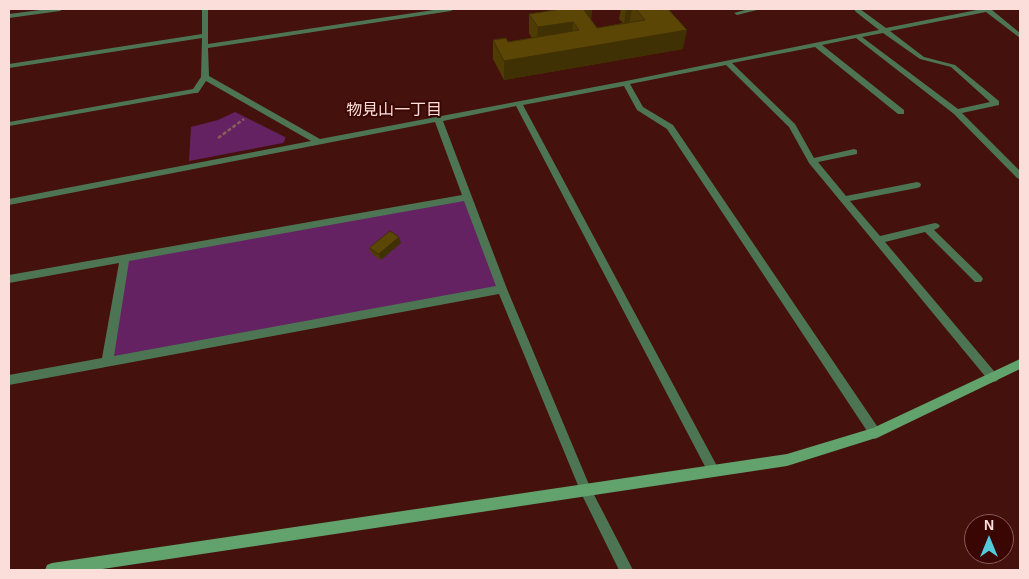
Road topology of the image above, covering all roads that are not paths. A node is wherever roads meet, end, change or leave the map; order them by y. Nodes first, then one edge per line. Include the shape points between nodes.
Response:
1 (60, 9) edge
2 (205, 9) edge
3 (451, 9) edge
4 (758, 9) edge
5 (857, 9) edge
6 (988, 9) edge
7 (737, 14) dead end
8 (9, 16) edge
9 (886, 31) junction
10 (206, 34) junction
11 (1020, 36) edge
12 (858, 37) junction
13 (817, 45) junction
14 (206, 46) junction
15 (728, 63) junction
16 (9, 66) edge
17 (205, 77) junction
18 (626, 83) junction
19 (519, 104) junction
20 (901, 112) dead end
21 (957, 112) junction
22 (438, 119) junction
23 (9, 124) edge
24 (319, 142) junction
25 (854, 152) dead end
26 (812, 161) junction
27 (1020, 176) edge
28 (917, 185) dead end
29 (468, 198) junction
30 (844, 199) junction
31 (9, 202) edge
32 (878, 240) junction
33 (125, 259) junction
34 (9, 279) edge
35 (978, 279) dead end
36 (502, 290) junction
37 (107, 362) junction
38 (1020, 364) edge
39 (993, 377) junction
40 (9, 380) edge
41 (875, 433) junction
42 (713, 470) junction
43 (586, 491) junction
44 (52, 570) edge
45 (626, 570) edge

1 - 8 street
2 - 10 street
3 - 14 street
4 - 7 street
5 - 9 street
6 - 9 street
6 - 11 street
9 - 12 street
9 - 21 street via 922,58 953,66 996,103
10 - 14 street
10 - 16 street
12 - 13 street
12 - 21 street
13 - 15 street
13 - 20 street
14 - 17 street
15 - 18 street
15 - 26 street via 792,126
17 - 23 street via 195,91
17 - 24 street
18 - 19 street
18 - 41 street via 640,108 670,127
19 - 22 street
19 - 42 street
21 - 27 street
22 - 24 street
22 - 29 street
24 - 31 street
25 - 26 street
26 - 30 street
28 - 30 street
29 - 33 street
29 - 36 street
30 - 32 street
32 - 35 street via 931,227
32 - 39 street
33 - 34 street
33 - 37 street
36 - 37 street
36 - 43 street
37 - 40 street
38 - 39 street
39 - 41 street
41 - 42 street via 787,460
42 - 43 street
43 - 44 street
43 - 45 street

